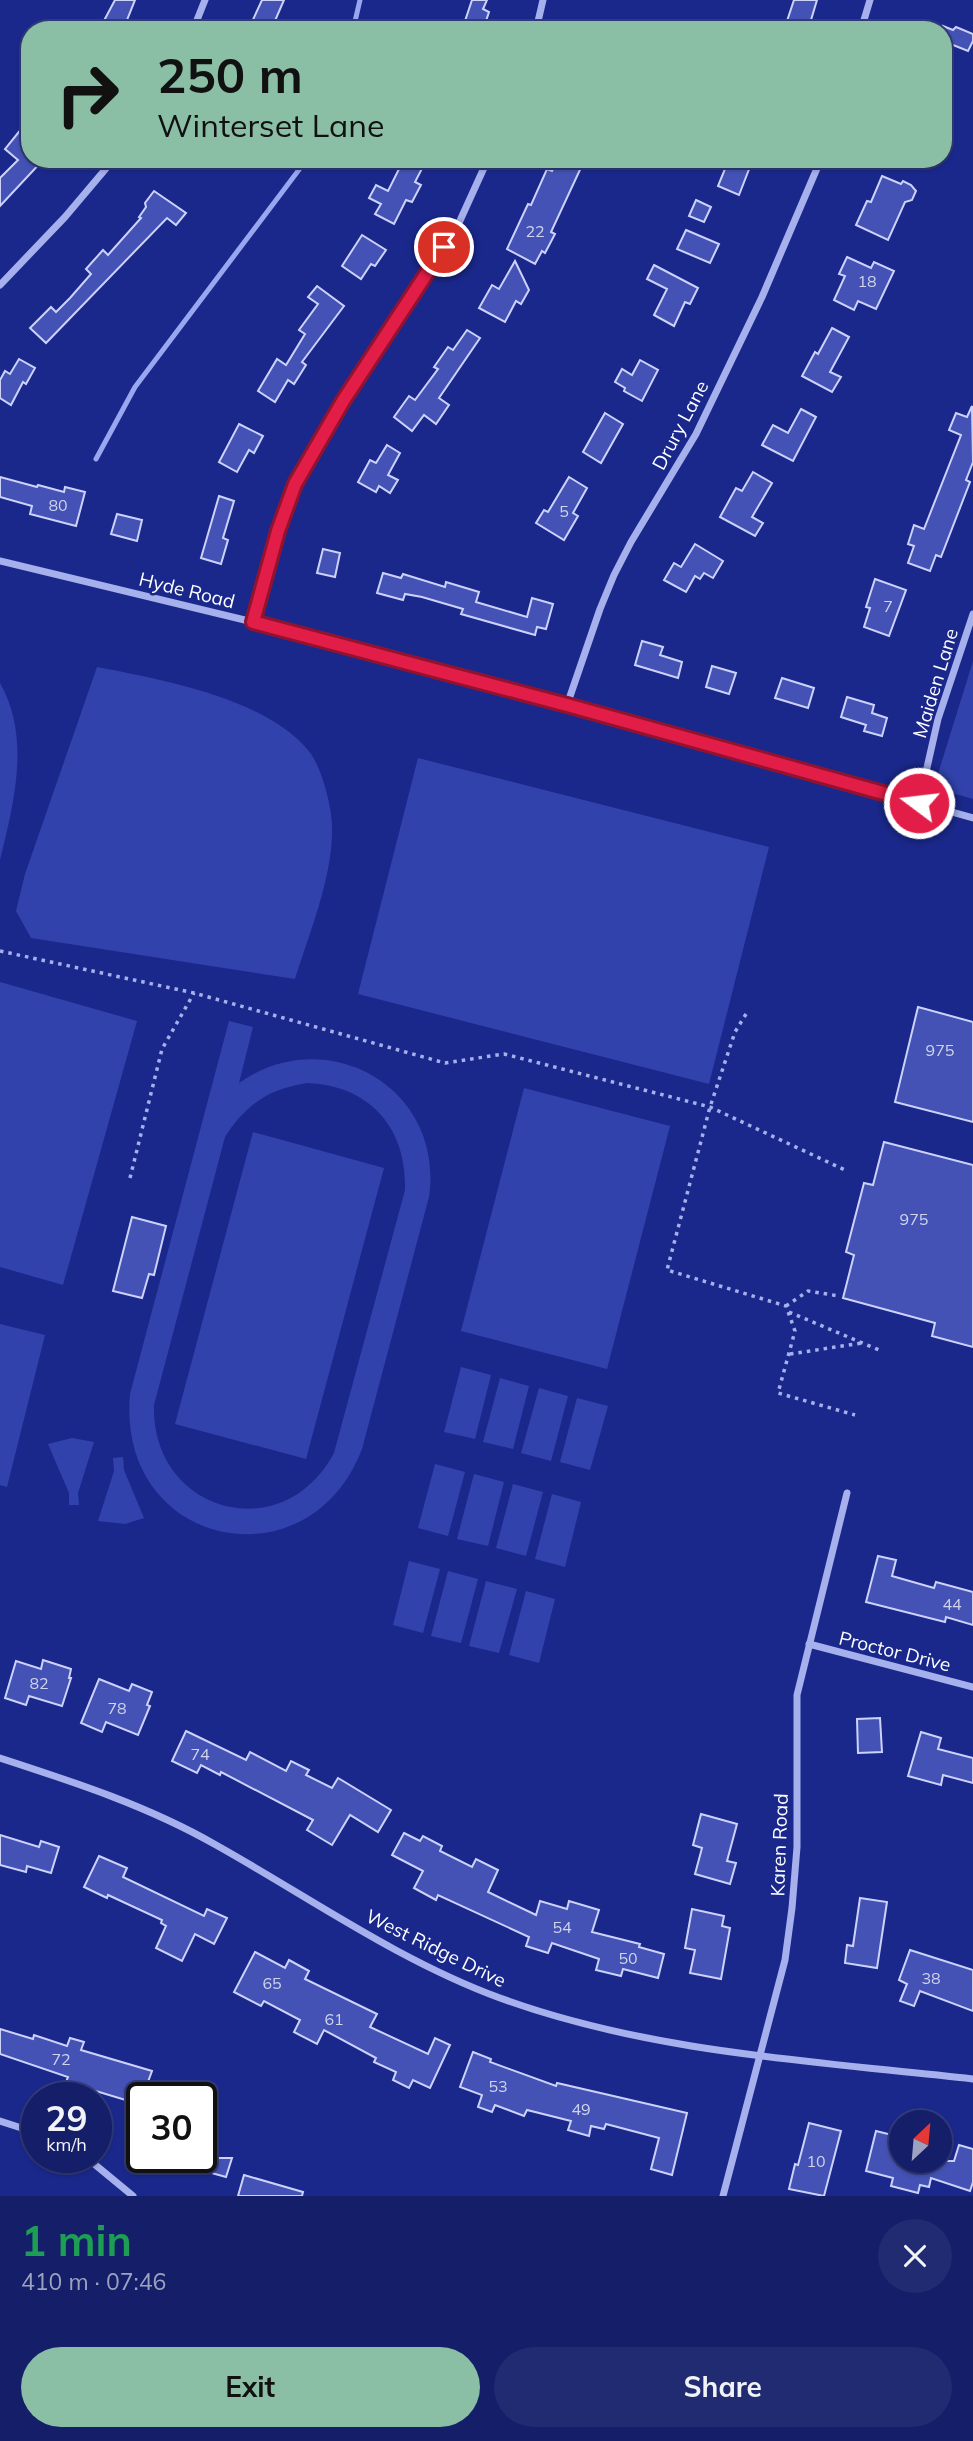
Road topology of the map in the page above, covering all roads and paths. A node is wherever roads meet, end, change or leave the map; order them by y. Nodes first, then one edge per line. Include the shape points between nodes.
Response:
1 (205, 0) edge
2 (543, 0) edge
3 (870, 0) edge
4 (197, 21) edge
5 (539, 21) edge
6 (864, 21) edge
7 (107, 168) edge
8 (484, 168) edge
9 (817, 168) edge
10 (0, 285) edge
11 (0, 561) edge
12 (973, 614) edge
13 (253, 622) junction
14 (567, 705) junction
15 (919, 803) junction
16 (973, 818) edge
17 (0, 951) edge
18 (194, 993) junction
19 (746, 1014) dead end
20 (710, 1107) junction
21 (845, 1170) dead end
22 (130, 1178) dead end
23 (839, 1296) dead end
24 (786, 1306) junction
25 (789, 1312) junction
26 (864, 1343) junction
27 (879, 1350) dead end
28 (790, 1354) junction
29 (855, 1415) dead end
30 (847, 1493) dead end
31 (809, 1644) junction
32 (973, 1687) edge
33 (0, 1758) edge
34 (761, 2055) junction
35 (973, 2079) edge
36 (0, 2121) edge
37 (21, 2128) edge
38 (106, 2173) edge
39 (134, 2196) edge
40 (723, 2196) edge

1 - 4 street
2 - 5 street
3 - 6 street
7 - 10 street
8 - 13 street via 458,225 343,401 295,484
9 - 14 street, Drury Lane via 696,434 614,575
11 - 13 street, Hyde Road
12 - 15 street, Maiden Lane via 938,719
13 - 14 street, Hyde Road
14 - 15 street, Hyde Road
15 - 16 street, Hyde Road
17 - 18 path
18 - 20 path via 445,1063 504,1054
18 - 22 path via 162,1049
19 - 20 path via 735,1032
20 - 21 path
20 - 24 path via 667,1270
23 - 24 path via 808,1290
24 - 25 path
25 - 26 path
25 - 28 path via 795,1331
26 - 27 path
26 - 28 path
28 - 29 path via 778,1393
30 - 31 street, Karen Road
31 - 32 street, Proctor Drive
31 - 34 street, Karen Road via 796,1713 797,1847 792,1908 785,1960
33 - 34 street, West Ridge Drive via 159,1816 435,1970 498,1997 580,2024 654,2041
34 - 35 street, West Ridge Drive
34 - 40 street, Karen Road
36 - 37 street
38 - 39 street

